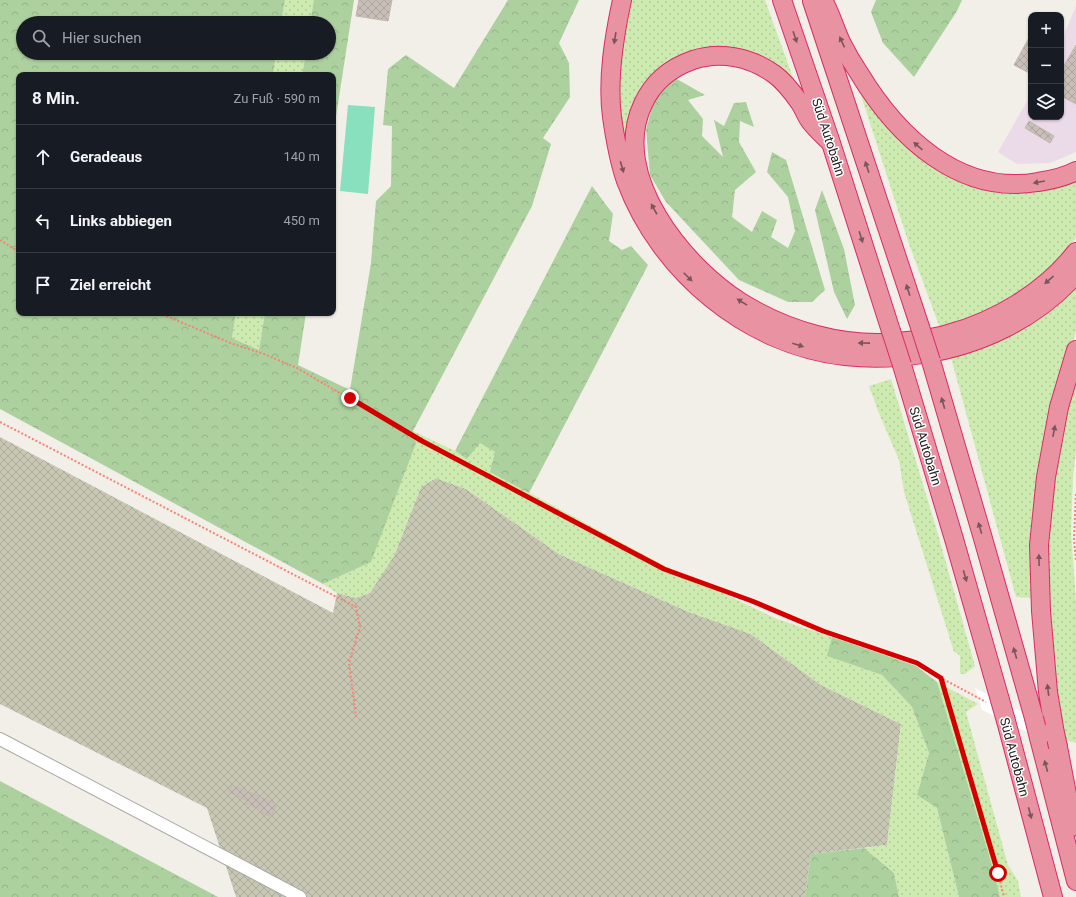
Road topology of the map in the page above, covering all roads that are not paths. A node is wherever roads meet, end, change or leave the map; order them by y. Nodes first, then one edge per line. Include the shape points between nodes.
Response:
1 (622, 0) edge
2 (782, 0) edge
3 (812, 0) edge
4 (823, 0) edge
5 (831, 143) junction
6 (1076, 171) edge
7 (1076, 252) edge
8 (1076, 274) edge
9 (1076, 350) edge
10 (0, 739) edge
11 (1075, 876) edge
12 (300, 897) edge
13 (1052, 897) edge

1 -> 8 highway via 613,53 611,84 617,148 626,180 640,213 658,242 704,293 731,313 786,341 817,350 844,356 906,357 964,345 992,334 1022,319 1052,298
2 -> 5 highway, Süd Autobahn
11 -> 3 highway, Süd Autobahn, bridge via 1034,718 931,361
6 -> 4 highway via 1050,180 1023,185 1000,183 978,179 950,167 924,151 899,128 877,102 842,44
7 -> 5 highway via 1051,278 1024,300 975,325 948,334 888,343 858,343 812,334 765,316 740,302 695,265 676,244 647,196 639,173 634,139 640,109 647,95 662,78 681,64 712,56 728,56 745,59 775,75 787,86 811,122
5 -> 13 highway, Süd Autobahn, bridge via 902,364 954,539 1006,721
11 -> 9 highway, bridge via 1071,815 1048,692 1041,611 1039,545 1054,430
10 - 12 lane

